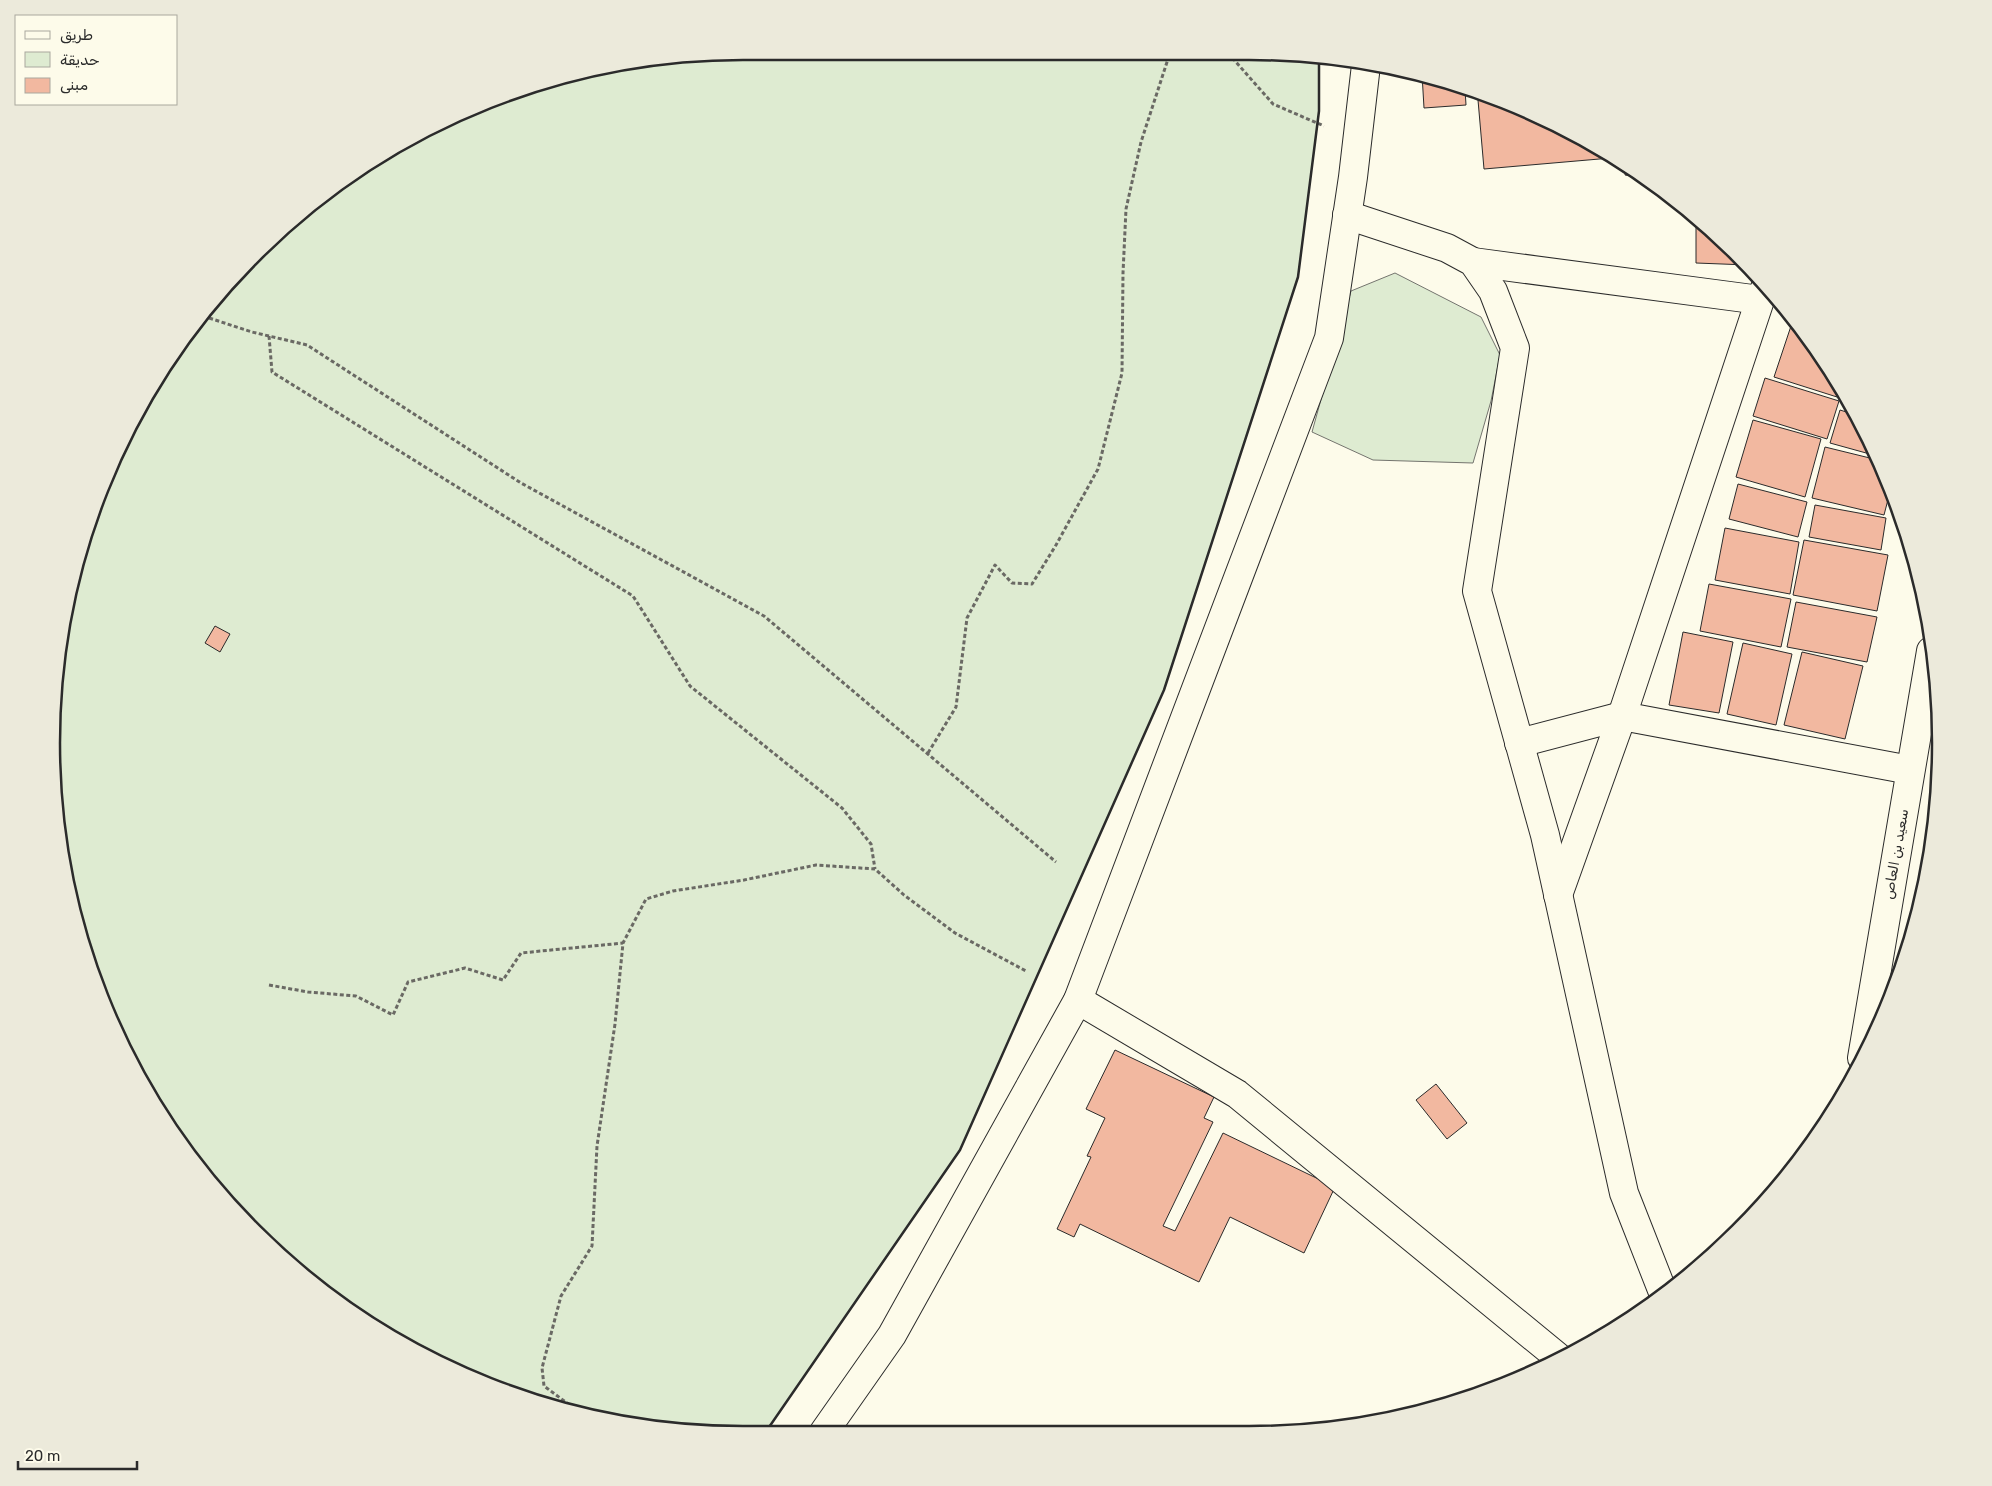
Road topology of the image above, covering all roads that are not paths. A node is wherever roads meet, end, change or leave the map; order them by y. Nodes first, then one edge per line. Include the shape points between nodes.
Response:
1 (1365, 70) edge
2 (1347, 215) junction
3 (1473, 262) junction
4 (1763, 293) edge
5 (1928, 672) edge
6 (1622, 716) junction
7 (1519, 743) junction
8 (1910, 770) junction
9 (1558, 895) junction
10 (1078, 1000) junction
11 (1865, 1037) edge
12 (1661, 1288) edge
13 (1554, 1354) edge
14 (828, 1426) edge

1 - 2 street
2 - 3 street via 1447,248
2 - 10 street via 1328,338
3 - 4 street
3 - 7 street via 1493,291 1514,348 1477,591
4 - 6 street
5 - 8 street, سعيد بن العاص
6 - 7 street
6 - 8 street
6 - 9 street
7 - 9 street
8 - 11 street, سعيد بن العاص
9 - 12 street via 1624,1193
10 - 13 street via 1237,1094
10 - 14 street via 892,1335

